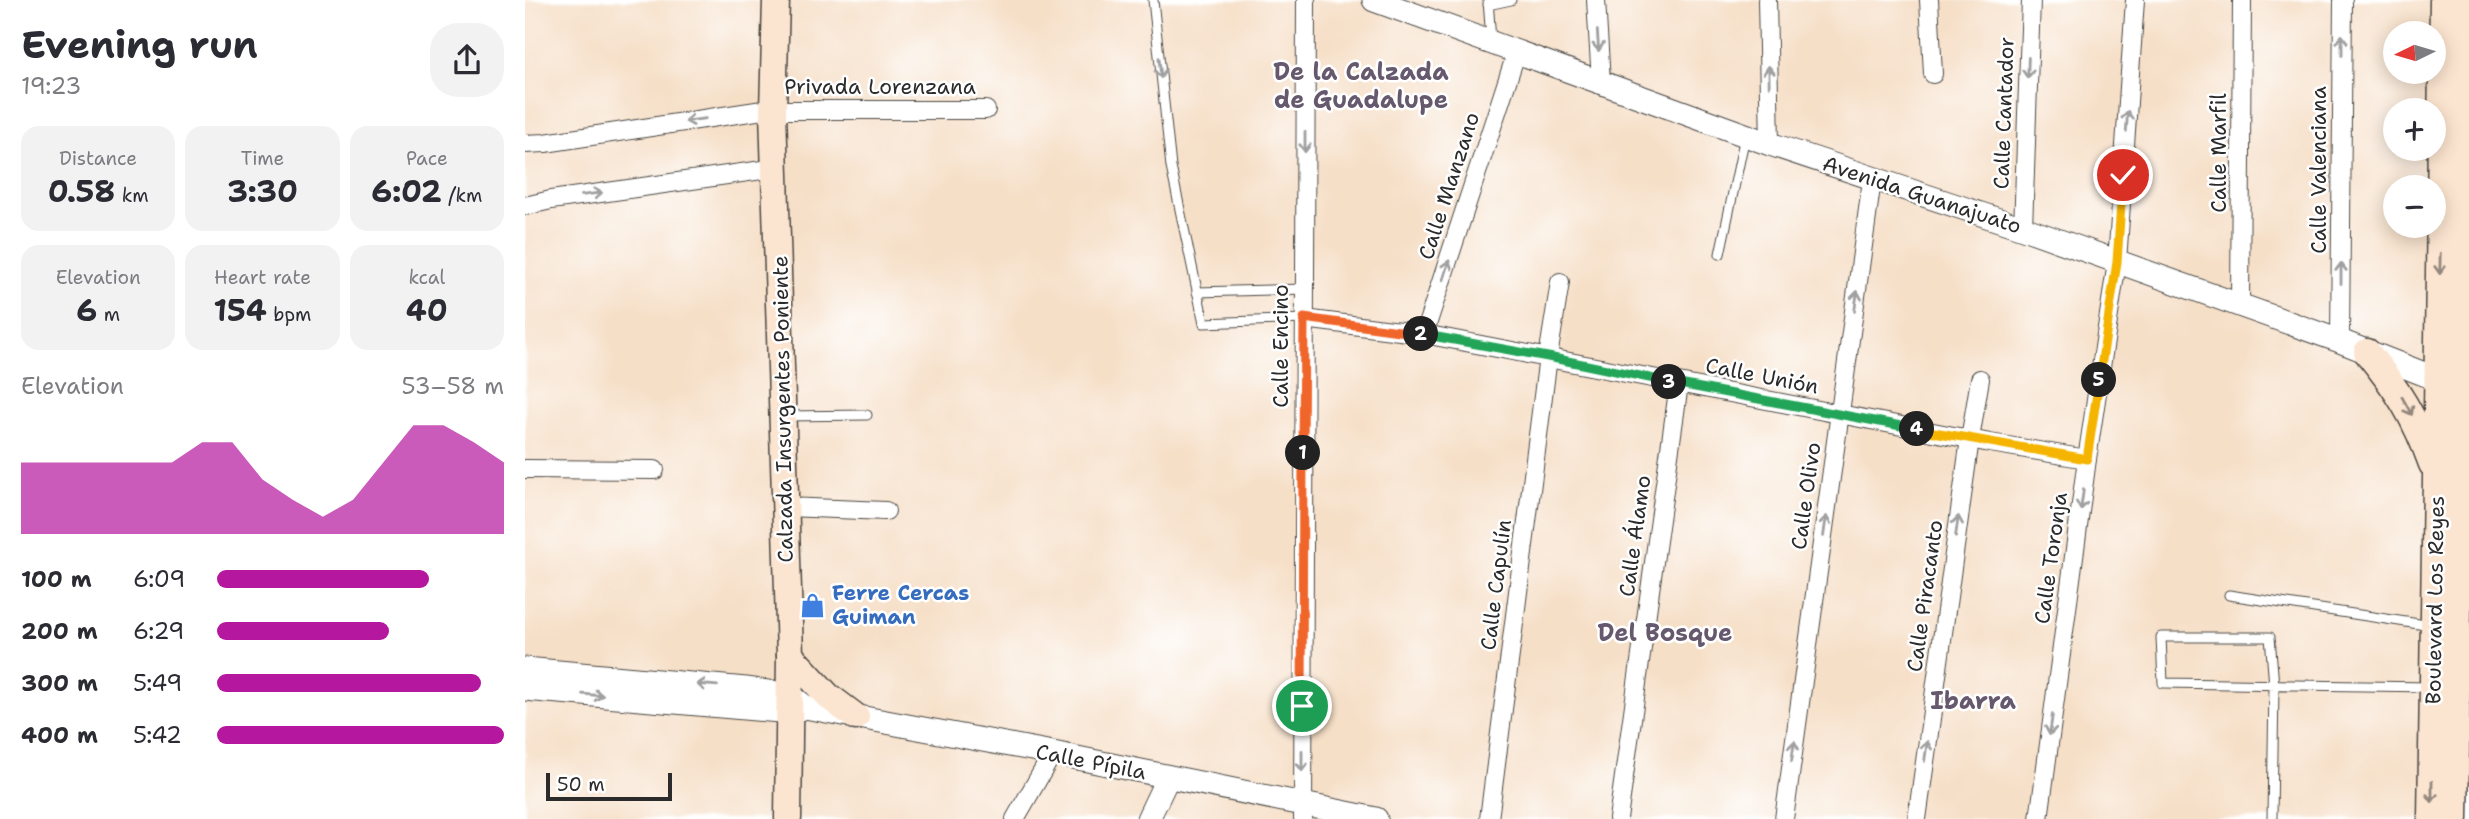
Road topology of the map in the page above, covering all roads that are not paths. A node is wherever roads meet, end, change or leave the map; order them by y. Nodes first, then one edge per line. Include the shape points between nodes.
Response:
1 (761, 0) edge
2 (776, 0) edge
3 (1153, 0) edge
4 (1306, 0) edge
5 (1374, 0) edge
6 (1511, 0) edge
7 (1596, 0) edge
8 (1767, 0) edge
9 (1929, 0) edge
10 (2031, 0) edge
11 (2135, 0) edge
12 (2242, 0) edge
13 (2343, 0) edge
14 (2443, 0) edge
15 (2467, 0) edge
16 (1488, 2) edge
17 (1491, 42) junction
18 (1517, 51) junction
19 (1933, 74) dead end
20 (1601, 82) junction
21 (768, 110) junction
22 (986, 110) dead end
23 (1745, 135) junction
24 (525, 144) edge
25 (1770, 144) junction
26 (770, 169) junction
27 (1872, 180) junction
28 (525, 206) edge
29 (2023, 228) junction
30 (1720, 254) dead end
31 (2117, 262) junction
32 (1560, 282) dead end
33 (1304, 289) junction
34 (1197, 292) junction
35 (2240, 306) junction
36 (1304, 318) junction
37 (1424, 334) junction
38 (2340, 341) junction
39 (2367, 352) junction
40 (1548, 357) junction
41 (1980, 379) dead end
42 (1679, 384) junction
43 (2456, 386) edge
44 (1840, 414) junction
45 (867, 415) dead end
46 (783, 416) junction
47 (1970, 439) junction
48 (2087, 459) junction
49 (525, 469) edge
50 (655, 470) dead end
51 (2437, 476) junction
52 (786, 507) junction
53 (886, 511) dead end
54 (2229, 595) dead end
55 (780, 602) junction
56 (2453, 627) edge
57 (790, 655) junction
58 (525, 669) edge
59 (2274, 685) junction
60 (2433, 687) junction
61 (525, 689) edge
62 (787, 703) junction
63 (856, 717) junction
64 (2443, 737) junction
65 (1053, 753) junction
66 (1168, 777) junction
67 (1302, 811) edge
68 (774, 819) edge
69 (788, 819) edge
70 (999, 819) edge
71 (1015, 819) edge
72 (1149, 819) edge
73 (1376, 819) edge
74 (1489, 819) edge
75 (1618, 819) edge
76 (1784, 819) edge
77 (1917, 819) edge
78 (2039, 819) edge
79 (2272, 819) edge
80 (2431, 819) edge
81 (2455, 819) edge

1 - 21 main road, Calzada Insurgentes Poniente
2 - 21 main road, Calzada Insurgentes Poniente
3 -> 34 lane via 1171,167
4 -> 33 street, Calle Encino
5 - 17 street, Avenida Guanajuato
6 - 16 lane
7 -> 20 street
25 -> 8 street
9 - 19 street
10 -> 29 street, Calle Cantador
31 -> 11 street, Calle Toronja
12 - 35 street, Calle Marfil
38 -> 13 street, Calle Valenciana
14 -> 43 main road
15 - 43 main road
16 - 17 lane
17 - 18 street, Avenida Guanajuato
18 - 20 street, Avenida Guanajuato
37 -> 18 street, Calle Manzano
20 - 23 street, Avenida Guanajuato
21 - 22 street, Privada Lorenzana
21 -> 24 street, Privada Lorenzana
21 - 26 main road, Calzada Insurgentes Poniente
23 - 25 street, Avenida Guanajuato
23 - 30 lane
25 - 27 street, Avenida Guanajuato
28 -> 26 street
26 - 46 main road, Calzada Insurgentes Poniente
26 - 55 main road, Calzada Insurgentes Poniente
27 - 29 street, Avenida Guanajuato
44 -> 27 street, Calle Olivo
29 - 31 street, Avenida Guanajuato
31 - 35 street, Avenida Guanajuato
31 - 48 street, Calle Toronja
32 - 40 street, Calle Capulín
33 - 34 lane
33 - 36 street, Calle Encino
34 - 36 lane via 1203,323
35 - 38 street, Avenida Guanajuato
36 - 37 street, Calle Unión
36 -> 67 street, Calle Encino
37 - 40 street, Calle Unión
38 - 39 street, Avenida Guanajuato
39 - 43 street, Avenida Guanajuato
39 -> 51 main road via 2412,414
40 - 42 street, Calle Unión
40 - 74 street, Calle Capulín
41 - 47 street, Calle Piracanto
42 - 44 street, Calle Unión
42 - 75 street, Calle Álamo
43 - 51 main road, Boulevard Los Reyes
43 - 56 main road, Boulevard Los Reyes
44 - 47 street, Calle Unión
76 -> 44 street, Calle Olivo
45 - 46 lane
46 - 52 main road, Calzada Insurgentes Poniente
47 - 48 street, Calle Unión
77 -> 47 street, Calle Piracanto
48 -> 78 street, Calle Toronja
49 - 50 street
51 - 56 main road, Boulevard Los Reyes
52 - 53 street
52 - 55 main road, Calzada Insurgentes Poniente
54 - 56 lane
55 - 57 main road, Calzada Insurgentes Poniente
55 - 62 main road, Calzada Insurgentes Poniente
56 - 60 main road, Boulevard Los Reyes
56 - 64 main road, Boulevard Los Reyes
57 - 62 main road, Calzada Insurgentes Poniente
57 - 63 main road via 828,696
62 -> 58 street, Calle Pípila
59 - 59 lane via 2270,637 2161,637 2163,684
59 - 60 lane
59 - 79 lane
60 - 64 main road, Boulevard Los Reyes
61 -> 62 street, Calle Pípila
62 - 63 street, Calle Pípila
62 - 68 main road, Calzada Insurgentes Poniente
62 - 69 main road, Calzada Insurgentes Poniente
63 - 65 street, Calle Pípila
64 -> 80 main road, Boulevard Los Reyes
64 - 81 main road, Boulevard Los Reyes
65 - 66 street, Calle Pípila
65 - 71 street
66 - 67 street, Calle Pípila
66 - 72 street
67 - 73 street, Calle Pípila
70 - 71 street

